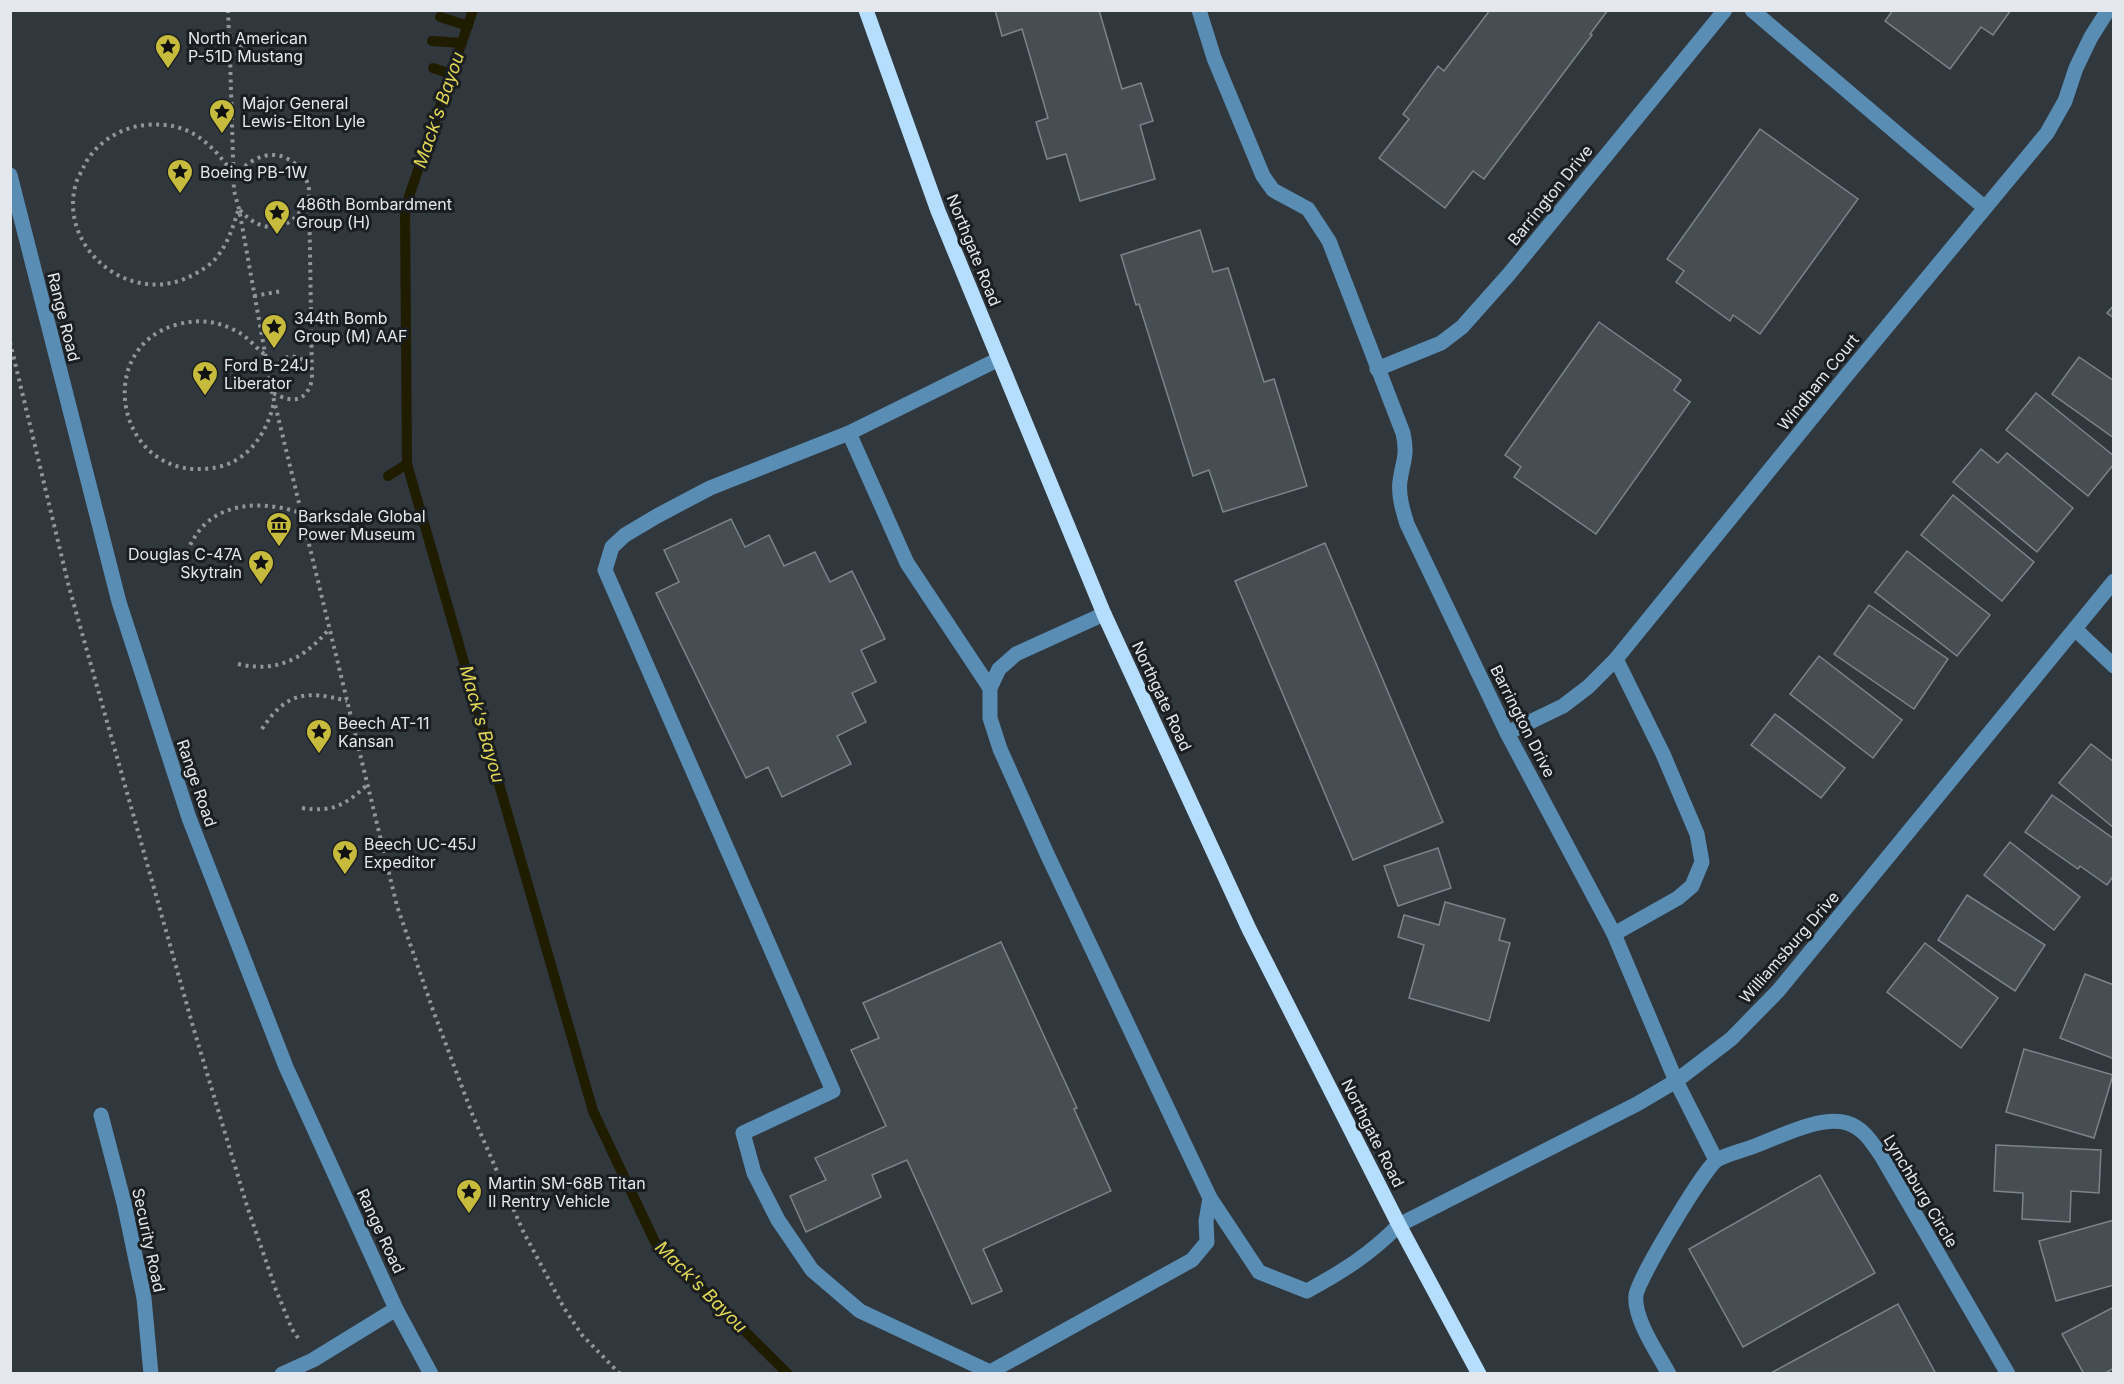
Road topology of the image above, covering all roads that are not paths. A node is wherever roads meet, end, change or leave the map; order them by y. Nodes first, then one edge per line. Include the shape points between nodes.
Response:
1 (866, 10) edge
2 (1198, 10) edge
3 (1725, 10) edge
4 (1752, 10) edge
5 (2108, 10) edge
6 (10, 175) edge
7 (1985, 208) junction
8 (999, 359) junction
9 (1377, 369) junction
10 (849, 433) junction
11 (2114, 581) edge
12 (1104, 614) junction
13 (2075, 629) junction
14 (1616, 659) junction
15 (2114, 666) edge
16 (990, 688) junction
17 (1507, 733) junction
18 (1614, 934) junction
19 (1676, 1081) junction
20 (101, 1115) dead end
21 (1716, 1160) junction
22 (1210, 1198) junction
23 (1399, 1225) junction
24 (396, 1309) junction
25 (151, 1374) edge
26 (282, 1374) edge
27 (431, 1374) edge
28 (1479, 1374) edge
29 (1669, 1374) edge
30 (2008, 1374) edge

1 - 8 main road, Northgate Road via 938,211
2 - 9 street, Barrington Drive via 1259,166 1273,190 1308,209 1318,222 1338,262
3 - 9 street, Barrington Drive via 1462,327 1441,343
4 - 7 street
5 - 7 street, Windham Court via 2091,37 2047,134
6 - 24 street, Range Road via 119,602 189,818 286,1067
7 - 14 street, Windham Court
8 - 10 street
8 - 12 main road, Northgate Road
9 - 17 street, Barrington Drive via 1407,450 1400,482 1407,524
10 - 16 street via 907,562
10 - 22 street via 710,488 657,516 612,547 605,570 833,1091 743,1133 754,1173 778,1220 812,1270 860,1311 990,1372 1192,1260 1207,1242
11 - 13 street, Williamsburg Drive
12 - 16 street via 1016,654 999,669
12 - 23 main road, Northgate Road via 1249,929
13 - 15 street
13 - 19 street, Williamsburg Drive via 1778,991 1731,1039
14 - 17 street, Windham Court via 1563,706
14 - 18 street via 1697,834 1702,862 1692,886 1678,898
16 - 22 street, Williamsburg Drive via 990,718 1000,749
17 - 18 street, Barrington Drive
18 - 19 street, Barrington Drive
19 - 21 street
19 - 23 street, Williamsburg Drive
20 - 25 street, Security Road via 144,1298
21 - 29 street via 1672,1225 1640,1279 1635,1296 1638,1315
21 - 30 street, Lynchburg Circle via 1825,1122 1849,1123 1862,1131 1882,1157
22 - 23 street, Williamsburg Drive via 1259,1272 1307,1291 1348,1269
23 - 28 main road, Northgate Road
24 - 26 street via 313,1360
24 - 27 street, Range Road

